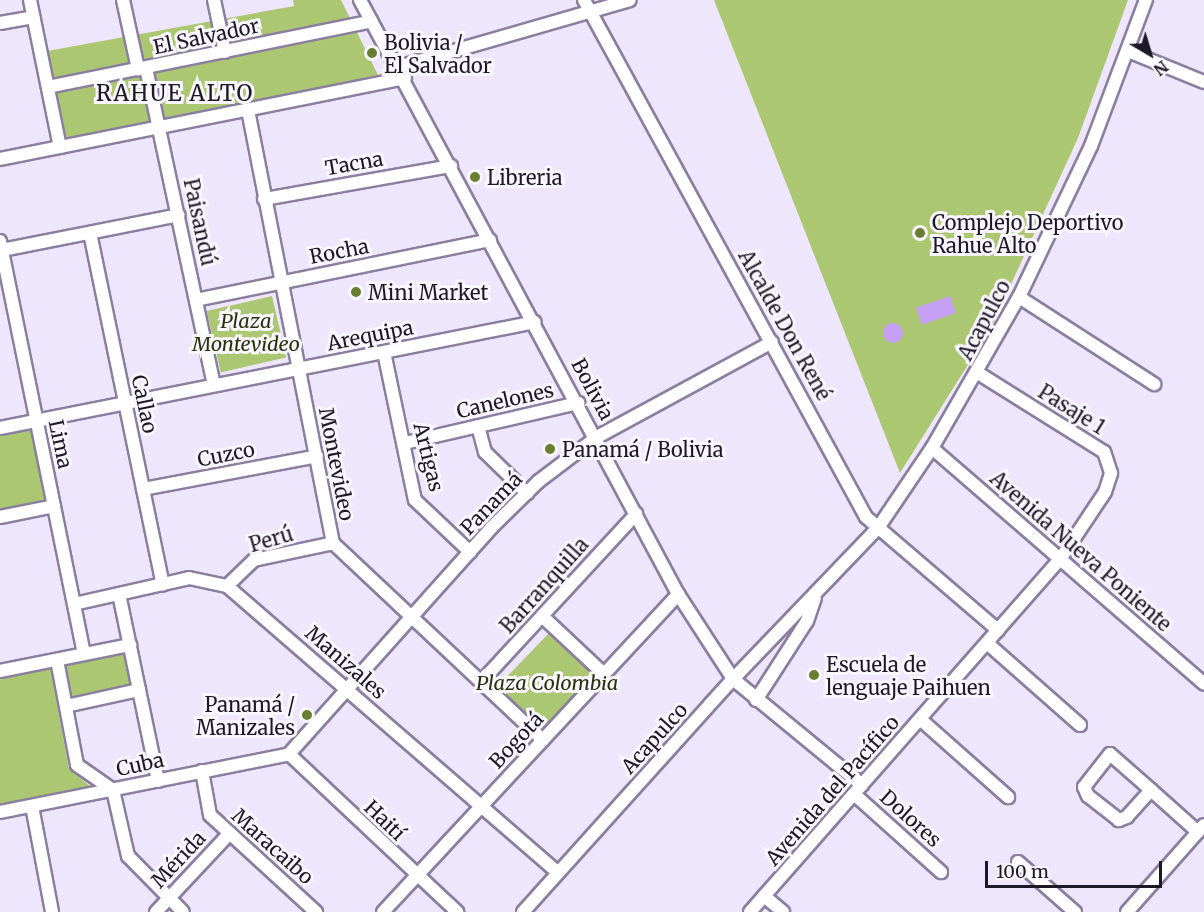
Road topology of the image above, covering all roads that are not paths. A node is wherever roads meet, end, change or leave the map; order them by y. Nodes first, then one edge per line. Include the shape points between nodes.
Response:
1 (30, 0) edge
2 (123, 0) edge
3 (214, 0) edge
4 (360, 0) edge
5 (584, 0) edge
6 (630, 0) edge
7 (1146, 0) edge
8 (591, 14) junction
9 (33, 17) junction
10 (371, 21) junction
11 (0, 24) edge
12 (1128, 51) junction
13 (225, 52) junction
14 (398, 67) junction
15 (142, 69) junction
16 (405, 78) junction
17 (1204, 82) edge
18 (48, 87) junction
19 (248, 110) junction
20 (160, 127) junction
21 (60, 147) junction
22 (0, 159) edge
23 (451, 166) junction
24 (264, 199) junction
25 (179, 215) junction
26 (90, 233) junction
27 (490, 240) junction
28 (1, 246) edge
29 (281, 283) junction
30 (1019, 297) junction
31 (196, 300) junction
32 (535, 322) junction
33 (772, 342) junction
34 (384, 352) junction
35 (298, 369) junction
36 (978, 373) junction
37 (1154, 384) dead end
38 (214, 386) junction
39 (125, 403) junction
40 (578, 403) junction
41 (36, 421) junction
42 (478, 426) junction
43 (0, 428) edge
44 (597, 438) junction
45 (405, 443) junction
46 (932, 448) junction
47 (317, 456) junction
48 (143, 489) junction
49 (527, 493) junction
50 (54, 506) junction
51 (636, 514) junction
52 (0, 517) edge
53 (878, 528) junction
54 (333, 543) junction
55 (470, 552) junction
56 (1062, 558) junction
57 (163, 584) junction
58 (227, 586) junction
59 (119, 594) junction
60 (678, 594) junction
61 (817, 594) junction
62 (74, 604) junction
63 (542, 616) junction
64 (412, 617) junction
65 (998, 630) junction
66 (987, 643) junction
67 (130, 645) junction
68 (84, 654) junction
69 (57, 660) junction
70 (0, 671) edge
71 (604, 674) junction
72 (733, 679) junction
73 (481, 682) junction
74 (1204, 684) edge
75 (348, 689) junction
76 (139, 690) junction
77 (756, 700) junction
78 (66, 706) junction
79 (920, 719) junction
80 (1080, 725) dead end
81 (543, 740) junction
82 (289, 754) junction
83 (202, 771) junction
84 (158, 781) junction
85 (858, 789) junction
86 (113, 790) junction
87 (1151, 790) junction
88 (1008, 797) dead end
89 (32, 806) junction
90 (482, 806) junction
91 (0, 812) edge
92 (1201, 828) edge
93 (230, 833) junction
94 (1018, 862) dead end
95 (941, 872) dead end
96 (558, 873) junction
97 (416, 877) junction
98 (765, 896) junction
99 (168, 898) junction
100 (52, 912) edge
101 (156, 912) edge
102 (183, 912) edge
103 (316, 912) edge
104 (383, 912) edge
105 (457, 912) edge
106 (523, 912) edge
107 (750, 912) edge
108 (783, 912) edge
109 (1075, 912) edge
110 (1127, 912) edge

1 - 9 street
2 - 15 street, Paisandú
3 - 13 street
4 - 10 street, Bolivia
5 - 8 street, Alcalde Don René
6 - 8 street
7 - 12 street, Acapulco
8 - 14 street
8 - 33 street, Alcalde Don René
9 - 11 street
9 - 18 street
10 - 13 street, El Salvador
10 - 14 street, Bolivia
12 - 17 street
12 - 30 street, Acapulco via 1091,146
13 - 15 street, El Salvador
14 - 16 street, Bolivia
15 - 18 street, El Salvador
15 - 20 street, Paisandú
16 - 19 street
16 - 23 street, Bolivia
18 - 21 street
19 - 20 street
19 - 24 street, Montevideo
20 - 21 street
20 - 25 street, Paisandú
21 - 22 street
23 - 24 street, Tacna
23 - 27 street, Bolivia
24 - 29 street, Montevideo
25 - 26 street
25 - 31 street, Paisandú
26 - 28 street
26 - 39 street, Callao
27 - 29 street, Rocha
27 - 32 street, Bolivia
28 - 41 street, Lima
29 - 31 street, Rocha
29 - 35 street, Montevideo
30 - 36 street, Acapulco
30 - 37 street
31 - 38 street, Paisandú
32 - 34 street, Arequipa
32 - 40 street, Bolivia
33 - 44 street, Panamá
33 - 53 street, Alcalde Don René via 866,517
34 - 35 street, Arequipa
34 - 45 street, Artigas
35 - 38 street, Arequipa
35 - 47 street, Montevideo
36 - 46 street, Acapulco
36 - 56 street, Pasaje 1 via 1104,452 1110,461 1105,492
38 - 39 street, Arequipa
39 - 41 street, Arequipa
39 - 48 street, Callao
40 - 42 street, Canelones
40 - 44 street, Bolivia
41 - 43 street, Arequipa
41 - 50 street, Lima
42 - 45 street, Canelones
42 - 49 street via 485,452
44 - 49 street, Panamá
44 - 51 street, Bolivia
45 - 55 street, Artigas via 415,500
46 - 53 street, Acapulco
46 - 56 street, Avenida Nueva Poniente
47 - 48 street, Cuzco
47 - 54 street, Montevideo
48 - 57 street, Callao
49 - 55 street, Panamá
50 - 52 street
50 - 62 street, Lima
51 - 60 street, Bolivia
51 - 63 street, Barranquilla
53 - 61 street, Acapulco
53 - 65 street, Alcalde Don René
54 - 58 street, Perú via 254,560
54 - 64 street, Montevideo
55 - 64 street, Panamá
56 - 65 street, Avenida del Pacífico
56 - 74 street, Avenida Nueva Poniente
57 - 58 street, Manizales via 198,578
57 - 59 street, Manizales
58 - 75 street, Manizales
59 - 62 street, Manizales
59 - 67 street
60 - 71 street, Bogotá
60 - 72 street, Bolivia
61 - 72 street, Acapulco
61 - 77 street, Acapulco via 807,621
62 - 68 street, Lima
63 - 71 street
63 - 73 street, Barranquilla
64 - 73 street, Montevideo
64 - 75 street, Panamá
65 - 66 street, Avenida del Pacífico
66 - 79 street, Avenida del Pacífico
66 - 80 street
67 - 68 street
67 - 76 street
68 - 69 street
69 - 70 street
69 - 78 street
71 - 81 street, Bogotá
72 - 77 street, Bolivia
72 - 96 street, Acapulco
73 - 81 street, Montevideo
75 - 82 street, Panamá
75 - 90 street, Manizales
76 - 78 street
76 - 84 street
77 - 85 street, Bolivia
78 - 86 street via 77,765
79 - 85 street, Avenida del Pacífico
79 - 88 street
81 - 90 street, Bogotá
82 - 83 street, Cuba
82 - 97 street, Haití
83 - 84 street, Cuba
83 - 93 street, Maracaibo via 210,815
84 - 86 street, Cuba
85 - 95 street, Dolores
85 - 98 street, Avenida del Pacífico
86 - 89 street, Cuba
86 - 99 street via 128,856
87 - 87 street via 1127,817 1119,820 1088,796 1084,787 1110,754
87 - 92 street
89 - 91 street, Cuba
89 - 100 street
90 - 96 street, Manizales
90 - 97 street, Bogotá
92 - 110 street
93 - 99 street, Mérida
93 - 103 street, Maracaibo
94 - 109 street
96 - 106 street, Acapulco
97 - 104 street, Bogotá
97 - 105 street, Haití
98 - 107 street, Avenida del Pacífico
98 - 108 street
99 - 101 street, Mérida
99 - 102 street

